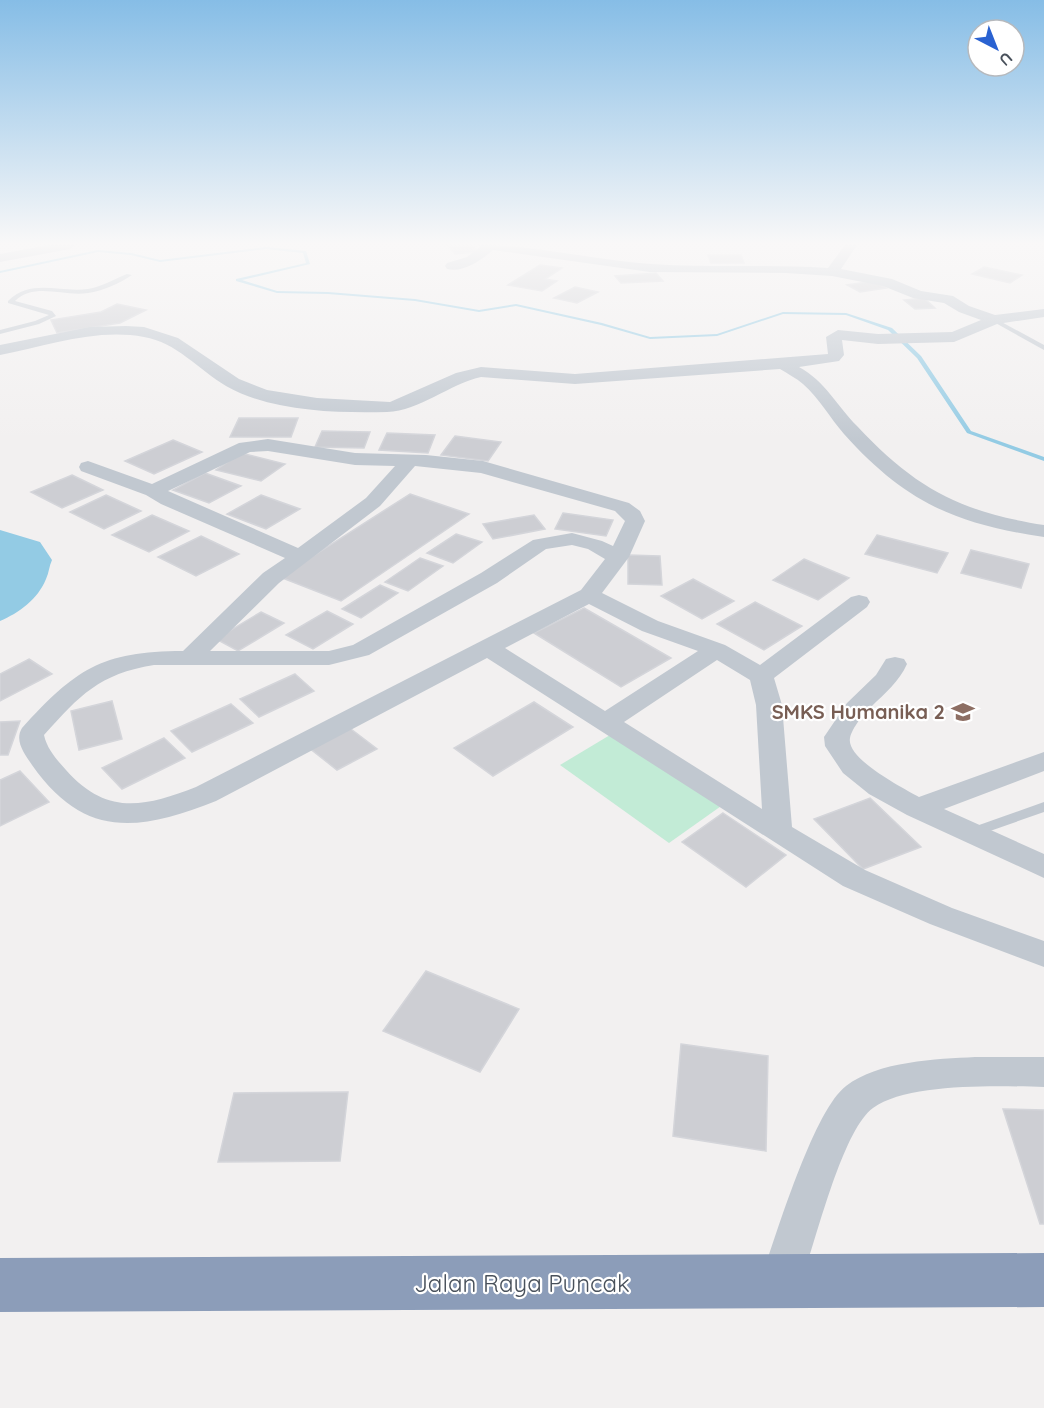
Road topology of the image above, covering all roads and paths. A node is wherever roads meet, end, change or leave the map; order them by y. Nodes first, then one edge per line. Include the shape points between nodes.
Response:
1 (44, 311) edge
2 (969, 311) edge
3 (1044, 313) edge
4 (994, 320) junction
5 (0, 332) edge
6 (1044, 348) edge
7 (0, 350) edge
8 (783, 364) junction
9 (410, 460) junction
10 (88, 467) dead end
11 (153, 492) junction
12 (1044, 531) edge
13 (299, 556) junction
14 (618, 557) junction
15 (589, 596) junction
16 (859, 602) dead end
17 (488, 648) junction
18 (717, 650) junction
19 (190, 657) junction
20 (896, 664) dead end
21 (761, 676) junction
22 (606, 722) junction
23 (1044, 761) edge
24 (1044, 807) edge
25 (917, 808) junction
26 (778, 832) junction
27 (969, 833) junction
28 (1044, 867) edge
29 (1044, 954) edge
30 (1044, 1072) edge
31 (1044, 1280) edge
32 (781, 1282) junction
33 (0, 1285) edge

1 - 5 lane via 53,316
2 - 4 street
3 - 4 street
4 - 6 lane
4 - 8 street via 954,337 878,339 838,335 834,337 833,358
7 - 8 street via 92,332 146,332 175,342 246,389 310,402 390,407 462,376 481,372 575,379
8 - 12 street via 812,383 849,429 919,492 973,519
9 - 11 street via 355,459 258,444 242,448
9 - 13 street via 373,502
9 - 14 street via 498,471 622,507 635,521
10 - 11 street
11 - 13 street
13 - 19 street via 246,600
14 - 15 street
14 - 19 street via 572,539 540,544 393,634 343,655 311,659
15 - 17 street
15 - 18 street via 650,626
16 - 21 street
17 - 19 street via 206,794 166,809 120,815 89,805 62,785 31,740 36,727 64,697 96,674 121,663
17 - 22 street
18 - 21 street
18 - 22 street
20 - 25 street via 892,673 859,703 837,741 853,767
21 - 26 street via 769,705
22 - 26 street
23 - 25 street
24 - 27 lane
25 - 27 street
26 - 29 street via 855,878 941,916
27 - 28 street
30 - 32 street via 927,1076 860,1097 843,1117 825,1159
31 - 32 highway, Jalan Raya Puncak
32 - 33 highway, Jalan Raya Puncak

